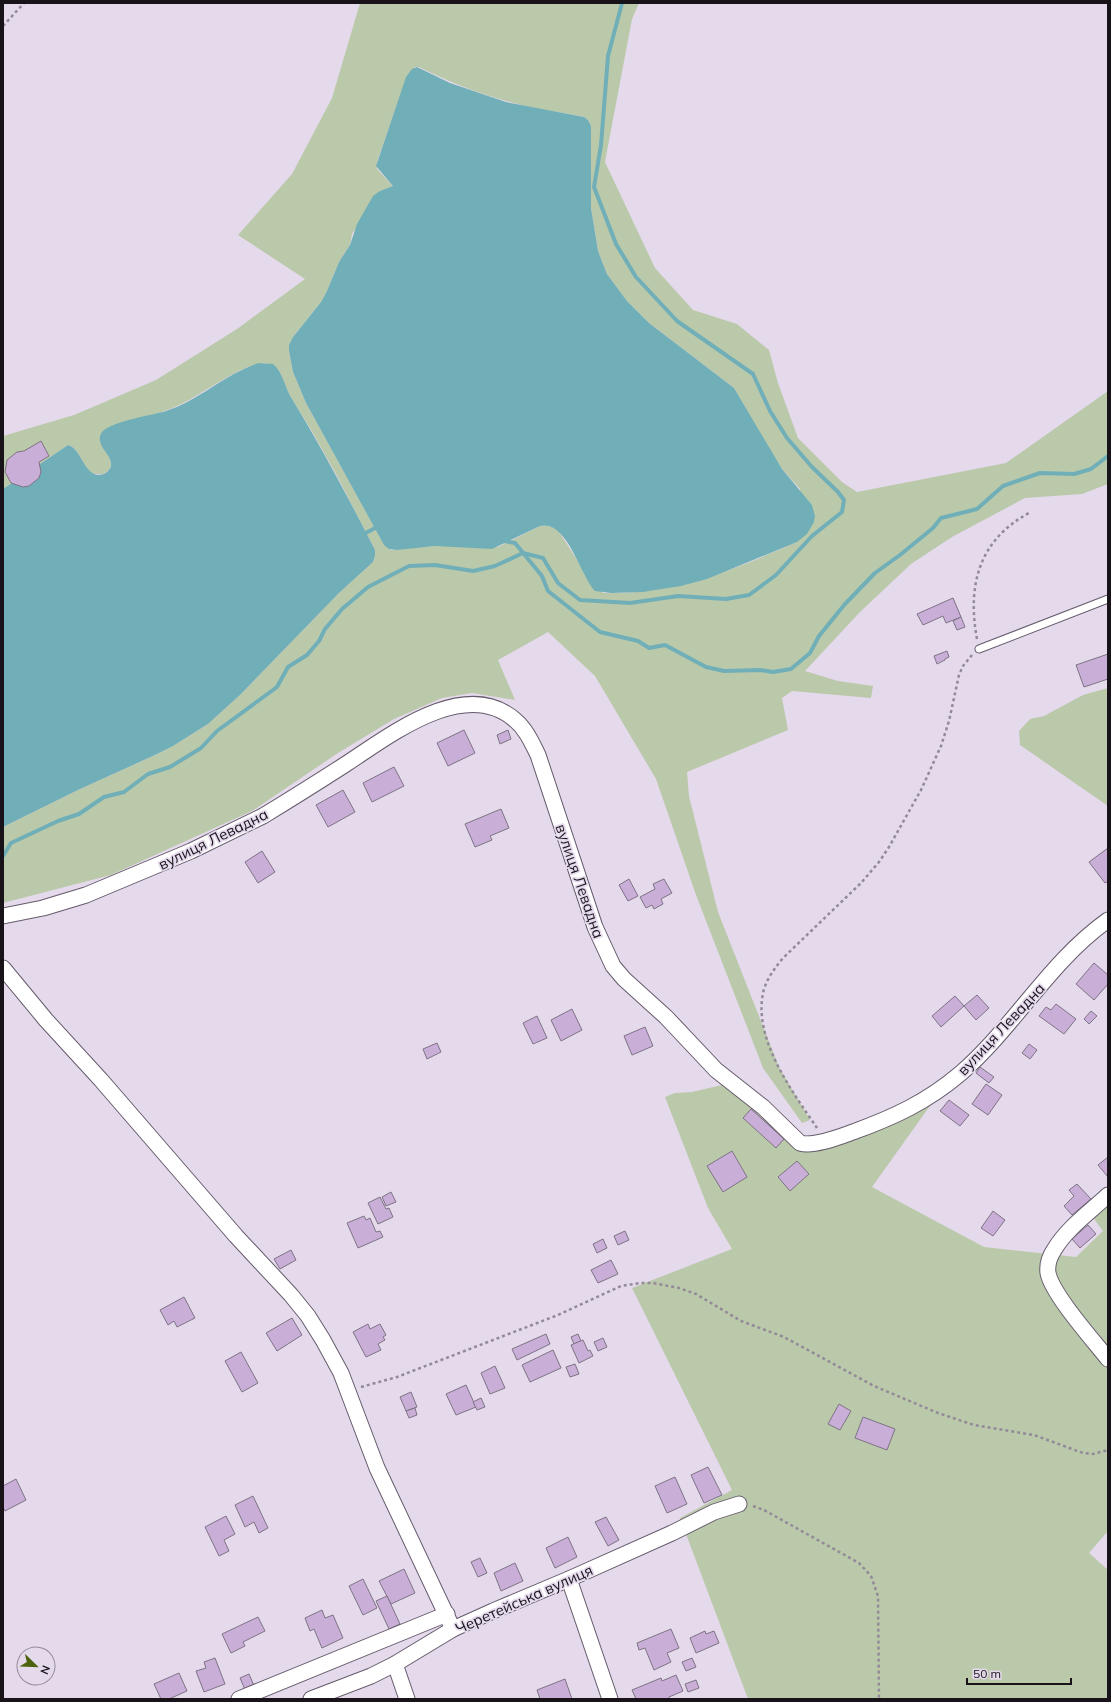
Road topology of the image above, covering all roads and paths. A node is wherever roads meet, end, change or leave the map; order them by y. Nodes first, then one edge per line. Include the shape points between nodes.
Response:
1 (24, 3) edge
2 (3, 26) edge
3 (1029, 513) dead end
4 (1108, 599) edge
5 (979, 649) junction
6 (3, 916) edge
7 (1108, 920) edge
8 (3, 968) edge
9 (825, 1140) junction
10 (1108, 1195) edge
11 (1108, 1358) edge
12 (348, 1390) junction
13 (1108, 1450) edge
14 (739, 1504) joint
15 (569, 1579) junction
16 (447, 1614) junction
17 (453, 1629) junction
18 (394, 1664) junction
19 (239, 1699) edge
20 (311, 1699) edge
21 (407, 1699) edge
22 (610, 1699) edge
23 (879, 1699) edge

1 - 2 path
3 - 5 path via 1016,520 1001,534 979,568 973,603
4 - 5 lane
5 - 9 path via 963,666 938,752 890,847 861,883 783,958 773,970 764,989 764,1025 775,1060 786,1082
6 - 9 street, вулиця Левадна via 43,908 86,895 245,826 389,736 436,712 467,704 495,708 515,720 530,739 538,756 595,926 615,969 666,1017 716,1070 764,1107 800,1143 809,1144
7 - 9 street, вулиця Левадна via 1062,962 982,1052 951,1081 909,1110
8 - 12 street via 298,1304 323,1340
10 - 11 street via 1064,1236 1053,1251 1048,1268 1055,1288
12 - 13 path via 397,1377 558,1315 621,1286 653,1283 696,1294 741,1321 784,1337 874,1386 938,1413 974,1425 1034,1435 1083,1453 1093,1454
12 - 16 street via 377,1468
14 - 15 street, Черетейська вулиця via 714,1512
14 - 23 path via 764,1510 859,1563 871,1576 878,1596
15 - 17 street, Черетейська вулиця
15 - 22 street
16 - 17 street
16 - 19 street
17 - 18 street, Черетейська вулиця
18 - 20 street, Черетейська вулиця via 371,1676
18 - 21 street

